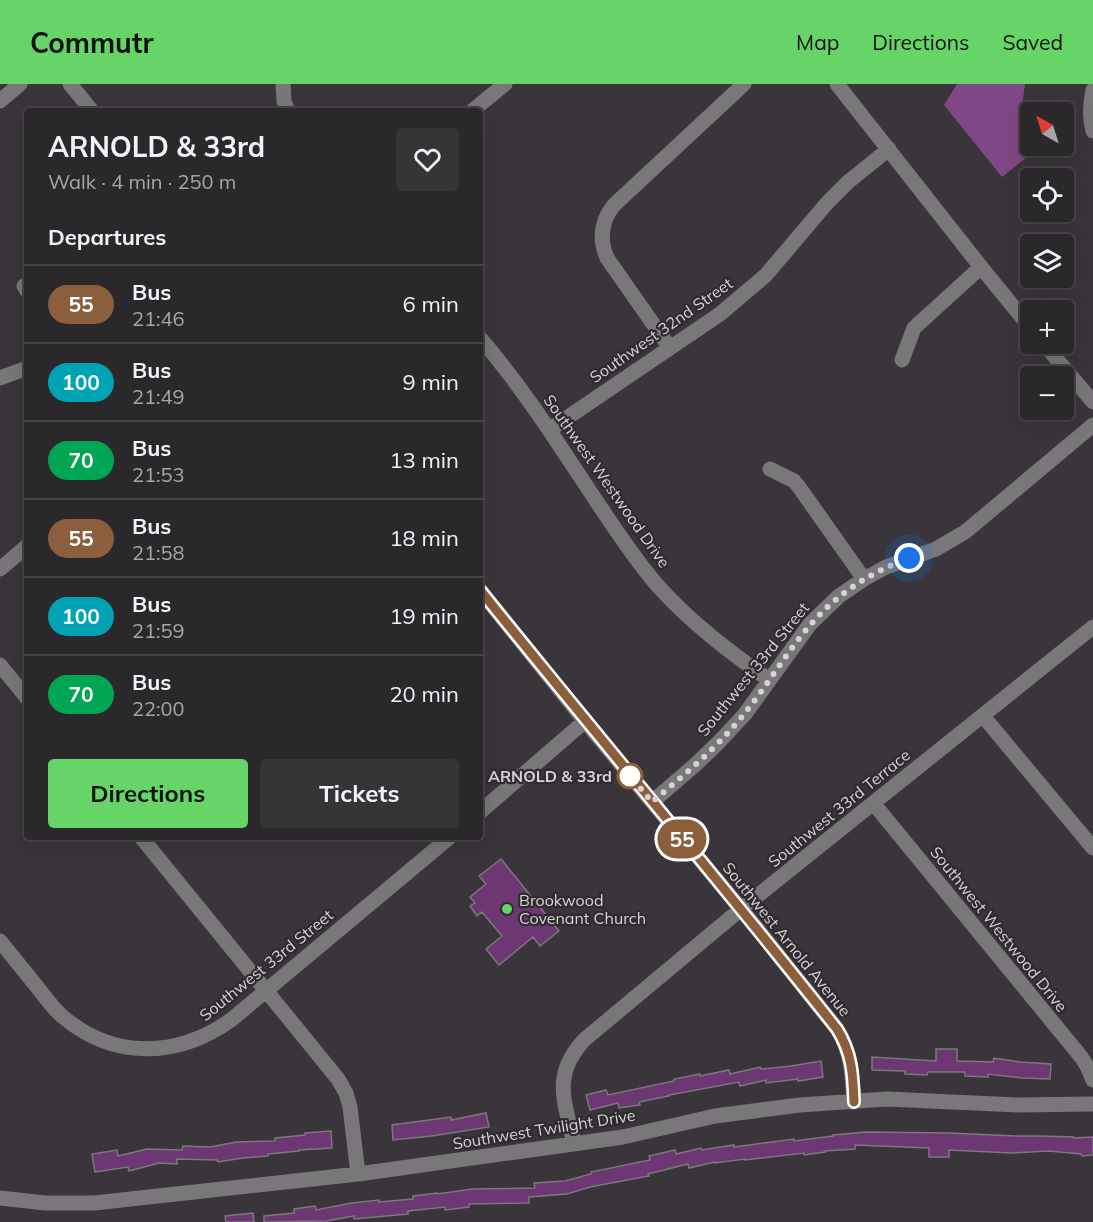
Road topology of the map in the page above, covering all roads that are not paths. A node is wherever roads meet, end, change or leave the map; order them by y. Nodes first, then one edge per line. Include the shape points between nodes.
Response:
1 (20, 84) edge
2 (70, 84) edge
3 (283, 84) edge
4 (505, 84) edge
5 (744, 84) edge
6 (837, 84) edge
7 (1093, 90) edge
8 (0, 101) edge
9 (90, 108) edge
10 (287, 108) edge
11 (476, 108) edge
12 (1093, 131) edge
13 (889, 149) junction
14 (981, 267) junction
15 (1020, 315) edge
16 (483, 341) edge
17 (670, 348) junction
18 (1052, 354) edge
19 (902, 360) dead end
20 (24, 369) edge
21 (0, 378) edge
22 (1093, 402) edge
23 (1093, 425) edge
24 (549, 430) junction
25 (770, 469) dead end
26 (24, 548) edge
27 (0, 568) edge
28 (864, 579) junction
29 (483, 594) edge
30 (1093, 627) edge
31 (0, 664) edge
32 (769, 680) junction
33 (24, 694) edge
34 (983, 716) junction
35 (585, 721) junction
36 (652, 802) junction
37 (873, 804) junction
38 (483, 809) edge
39 (143, 840) edge
40 (446, 840) edge
41 (1093, 848) edge
42 (741, 909) junction
43 (0, 941) edge
44 (266, 991) junction
45 (1093, 1080) edge
46 (854, 1102) junction
47 (1093, 1104) edge
48 (574, 1144) junction
49 (357, 1174) junction
50 (0, 1198) edge

1 - 8 street
2 - 9 street
3 - 10 street
4 - 11 street
5 - 17 street via 614,205 603,224 602,243 607,258
6 - 13 street
7 - 12 street
13 - 14 street
13 - 17 street, Southwest 32nd Street via 827,203 766,275 720,314
14 - 15 street
14 - 19 street via 914,328
16 - 24 street, Southwest Westwood Drive
17 - 24 street, Southwest 32nd Street
18 - 22 street
20 - 21 street
23 - 28 street, Southwest 33rd Street via 965,532 936,549
24 - 32 street, Southwest Westwood Drive via 630,551 659,587 723,647
25 - 28 street via 794,481
26 - 27 street
28 - 32 street, Southwest 33rd Street via 810,624
29 - 35 street, Southwest Arnold Avenue
30 - 34 street, Southwest 33rd Terrace
31 - 33 street
32 - 36 street, Southwest 33rd Street via 719,742
34 - 37 street, Southwest 33rd Terrace
34 - 41 street
35 - 36 street, Southwest Arnold Avenue
35 - 38 street
36 - 42 street, Southwest Arnold Avenue
37 - 42 street, Southwest 33rd Terrace
37 - 45 street, Southwest Westwood Drive via 1082,1058
39 - 44 street
40 - 44 street, Southwest 33rd Street
42 - 46 street, Southwest Arnold Avenue via 844,1040 852,1065
42 - 48 street, Southwest 33rd Terrace via 574,1051 563,1081
43 - 44 street, Southwest 33rd Street via 63,1017 103,1041 139,1049 198,1040 231,1020
44 - 49 street via 333,1071 346,1094
46 - 47 street, Southwest Twilight Drive via 887,1099
46 - 48 street, Southwest Twilight Drive via 746,1111
48 - 49 street, Southwest Twilight Drive
49 - 50 street, Southwest Twilight Drive via 94,1203

